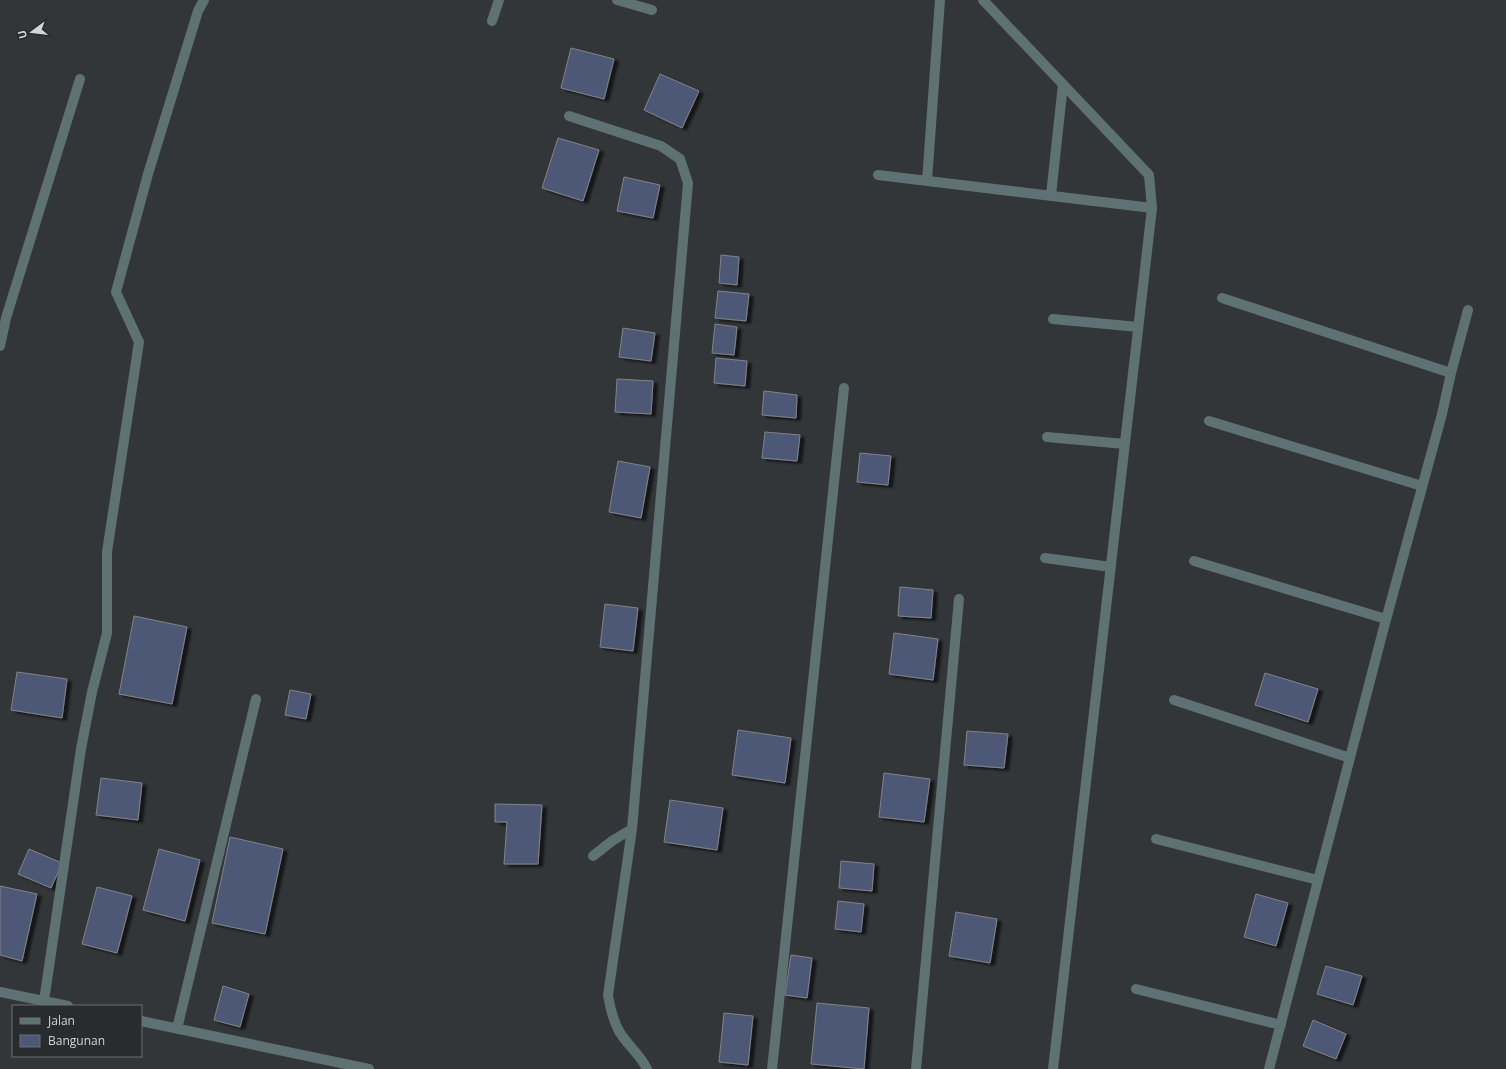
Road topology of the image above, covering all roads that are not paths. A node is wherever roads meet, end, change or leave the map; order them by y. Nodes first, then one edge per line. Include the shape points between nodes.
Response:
1 (204, 0) edge
2 (499, 0) edge
3 (617, 0) edge
4 (940, 0) edge
5 (983, 0) edge
6 (652, 10) dead end
7 (492, 21) dead end
8 (80, 79) dead end
9 (1063, 84) junction
10 (570, 116) dead end
11 (878, 175) dead end
12 (927, 181) junction
13 (1051, 196) junction
14 (1152, 208) junction
15 (1222, 298) dead end
16 (1468, 310) dead end
17 (1053, 319) dead end
18 (1138, 327) junction
19 (0, 346) edge
20 (1451, 373) junction
21 (844, 388) dead end
22 (1209, 421) dead end
23 (1046, 437) dead end
24 (1125, 444) junction
25 (1422, 486) junction
26 (1045, 558) dead end
27 (1194, 561) dead end
28 (1111, 568) junction
29 (959, 599) dead end
30 (1386, 619) junction
31 (256, 699) dead end
32 (1174, 700) dead end
33 (1350, 758) junction
34 (632, 829) junction
35 (1156, 839) dead end
36 (593, 856) dead end
37 (1318, 880) junction
38 (1136, 989) dead end
39 (0, 992) edge
40 (44, 1001) junction
41 (63, 1005) edge
42 (142, 1022) edge
43 (1281, 1025) junction
44 (177, 1029) junction
45 (369, 1069) edge
46 (647, 1069) edge
47 (772, 1069) edge
48 (916, 1069) edge
49 (1053, 1069) edge
50 (1269, 1069) edge

1 - 40 street via 198,11 148,174 116,292 139,342 107,552 108,633 92,692 81,748
2 - 7 street
3 - 6 street
4 - 12 street
5 - 9 street
8 - 19 street via 6,318
9 - 13 street
9 - 14 street via 1149,175
10 - 34 street via 661,146 680,159 688,182
11 - 12 street
12 - 13 street
13 - 14 street
14 - 18 street
15 - 20 street
16 - 20 street
17 - 18 street
18 - 24 street
20 - 25 street
21 - 47 street
22 - 25 street
23 - 24 street
24 - 28 street
25 - 30 street
26 - 28 street
27 - 30 street
28 - 49 street
29 - 48 street
30 - 33 street
31 - 44 street
32 - 33 street
33 - 37 street
34 - 36 street
34 - 46 street via 608,995 610,1010 619,1031
35 - 37 street
37 - 43 street
38 - 43 street
39 - 40 street
40 - 41 street
42 - 44 street
43 - 50 street
44 - 45 street

